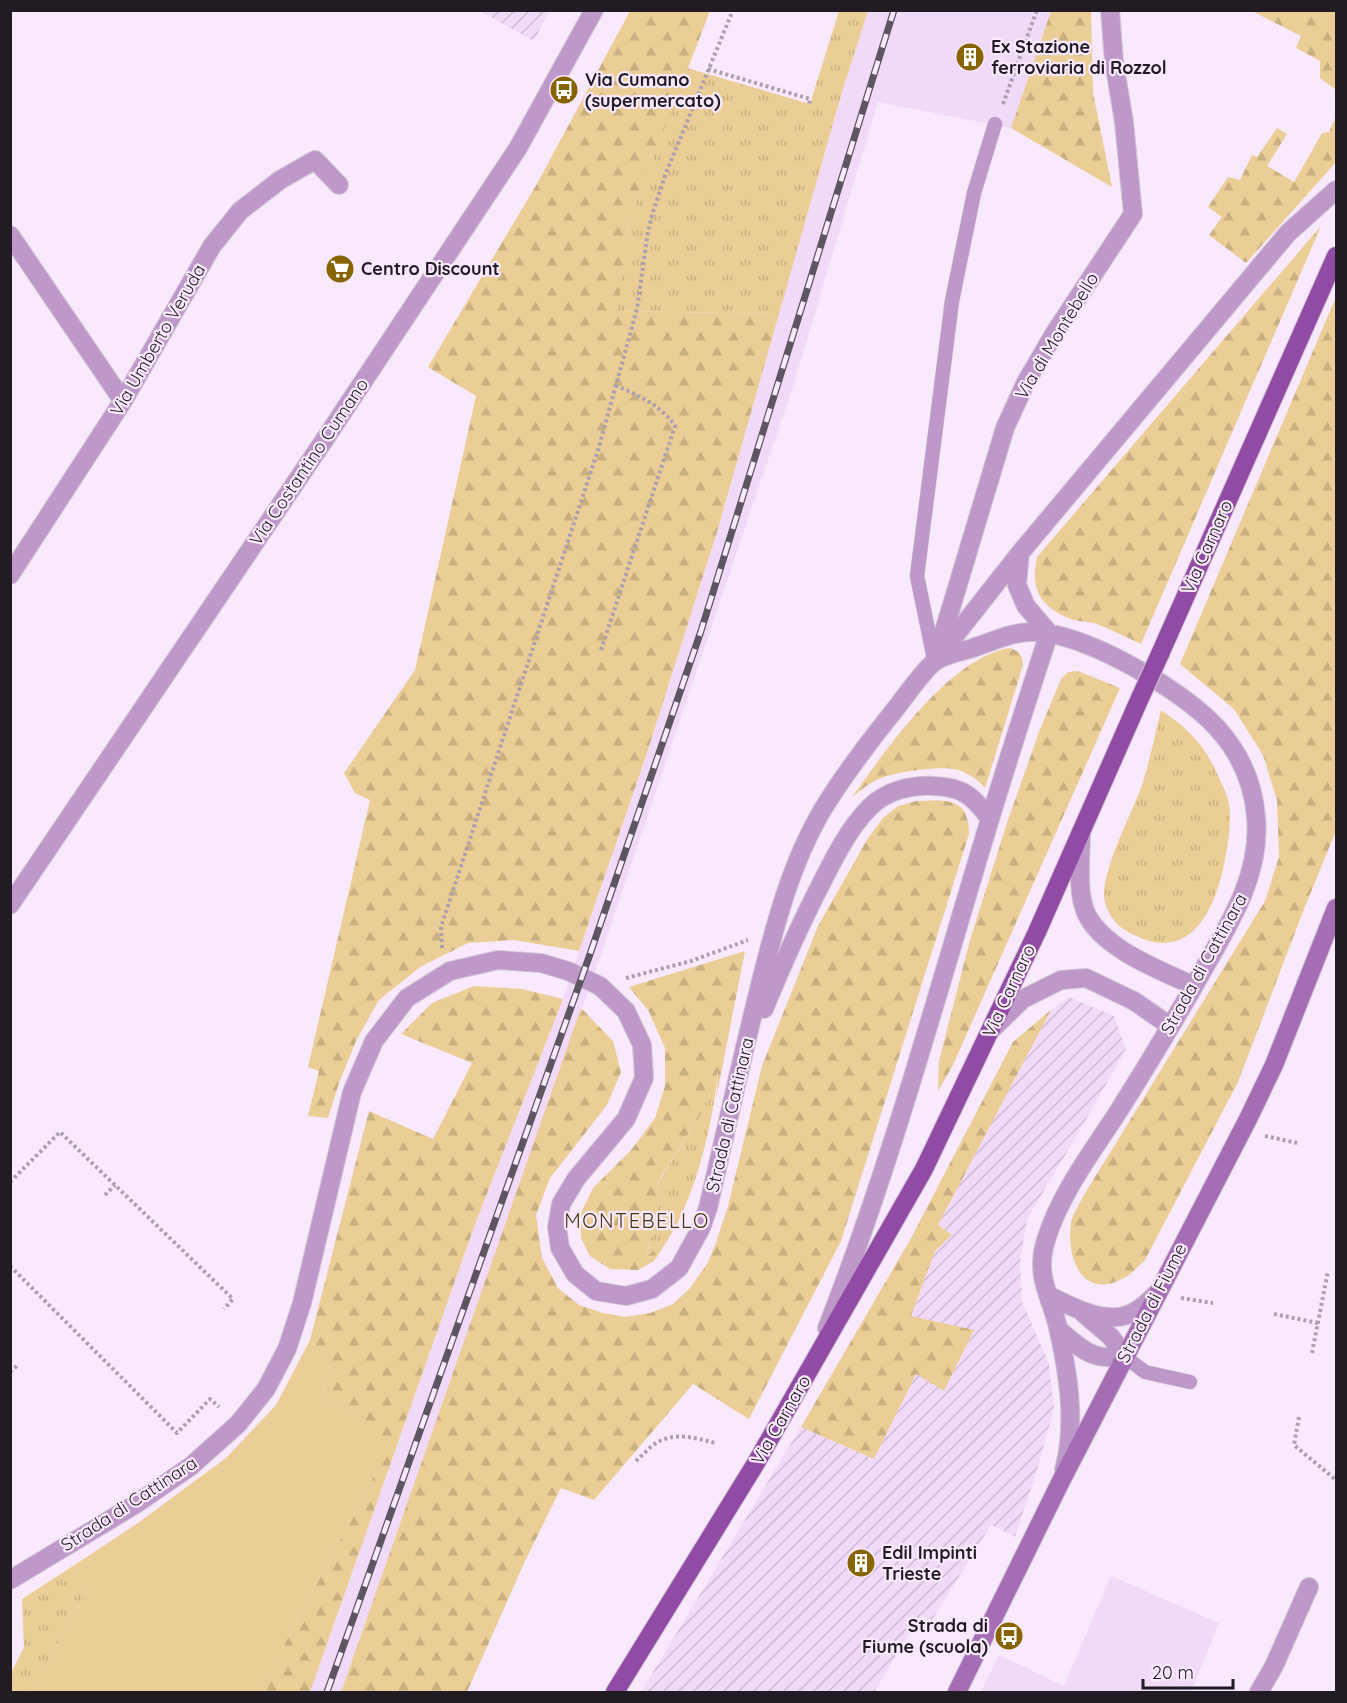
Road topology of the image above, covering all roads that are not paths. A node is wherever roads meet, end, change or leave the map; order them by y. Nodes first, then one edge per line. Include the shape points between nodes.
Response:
1 (594, 10) edge
2 (1110, 10) edge
3 (995, 124) road end
4 (339, 185) dead end
5 (1336, 190) edge
6 (10, 235) edge
7 (1336, 256) edge
8 (123, 401) junction
9 (1020, 553) junction
10 (10, 575) edge
11 (1049, 633) junction
12 (935, 661) junction
13 (990, 819) junction
14 (1081, 832) junction
15 (10, 905) edge
16 (1336, 908) edge
17 (1194, 986) junction
18 (1170, 1026) junction
19 (992, 1029) junction
20 (742, 1060) junction
21 (1157, 1293) junction
22 (1048, 1294) junction
23 (1082, 1312) junction
24 (1059, 1330) junction
25 (1125, 1357) junction
26 (810, 1370) junction
27 (1190, 1382) dead end
28 (1060, 1483) junction
29 (10, 1580) edge
30 (1309, 1587) dead end
31 (615, 1692) edge
32 (957, 1692) edge
33 (1259, 1692) edge

1 - 15 street, Via Costantino Cumano via 512,158
2 - 12 street, Via di Montebello via 1133,214 1054,334 1005,428
3 - 12 lane via 974,193 952,301 918,576
4 - 8 street, Via Umberto Veruda via 315,160 240,210 212,246
5 - 9 street via 1288,233
6 - 8 street
7 - 14 main road, Via Carnaro, bridge
8 - 10 street, Via Umberto Veruda
9 - 11 street via 1017,585 1026,606
9 - 12 street
11 - 12 street, Strada di Cattinara via 1027,632
11 - 13 street
11 - 17 street, Strada di Cattinara via 1125,662 1175,690 1215,726 1236,752 1252,785 1257,821 1247,885
12 - 20 street, Strada di Cattinara via 861,752 822,811 793,872 774,931
13 - 20 street via 976,800 951,787 925,785 894,791 871,806 832,860 795,934
13 - 26 street via 891,1150
14 - 17 street via 1080,888 1086,915 1106,938
14 - 19 main road, Via Carnaro
16 - 21 main road, Strada di Fiume via 1274,1065
17 - 18 street, Strada di Cattinara
18 - 19 street via 1134,1001 1086,978 1061,980 1023,999
18 - 22 street, Strada di Cattinara via 1053,1220 1044,1246 1041,1273
19 - 26 main road, Via Carnaro via 924,1169
20 - 29 street, Strada di Cattinara via 708,1208 679,1268 652,1289 626,1296 596,1291 575,1274 560,1248 557,1227 561,1204 576,1179 626,1119 644,1078 642,1045 627,1011 600,986 568,970 541,963 498,960 450,971 407,998 374,1041 352,1092 302,1303 287,1350 266,1389 238,1424 191,1466
21 - 23 street via 1128,1315 1110,1317
21 - 25 main road, Strada di Fiume
22 - 23 street
22 - 24 street, Strada di Cattinara
23 - 25 street via 1111,1337
24 - 25 street via 1094,1356
24 - 28 street, Strada di Cattinara via 1071,1419
25 - 27 lane via 1145,1372
25 - 28 main road, Strada di Fiume
26 - 31 main road, Via Carnaro
28 - 32 main road, Strada di Fiume
30 - 33 street

